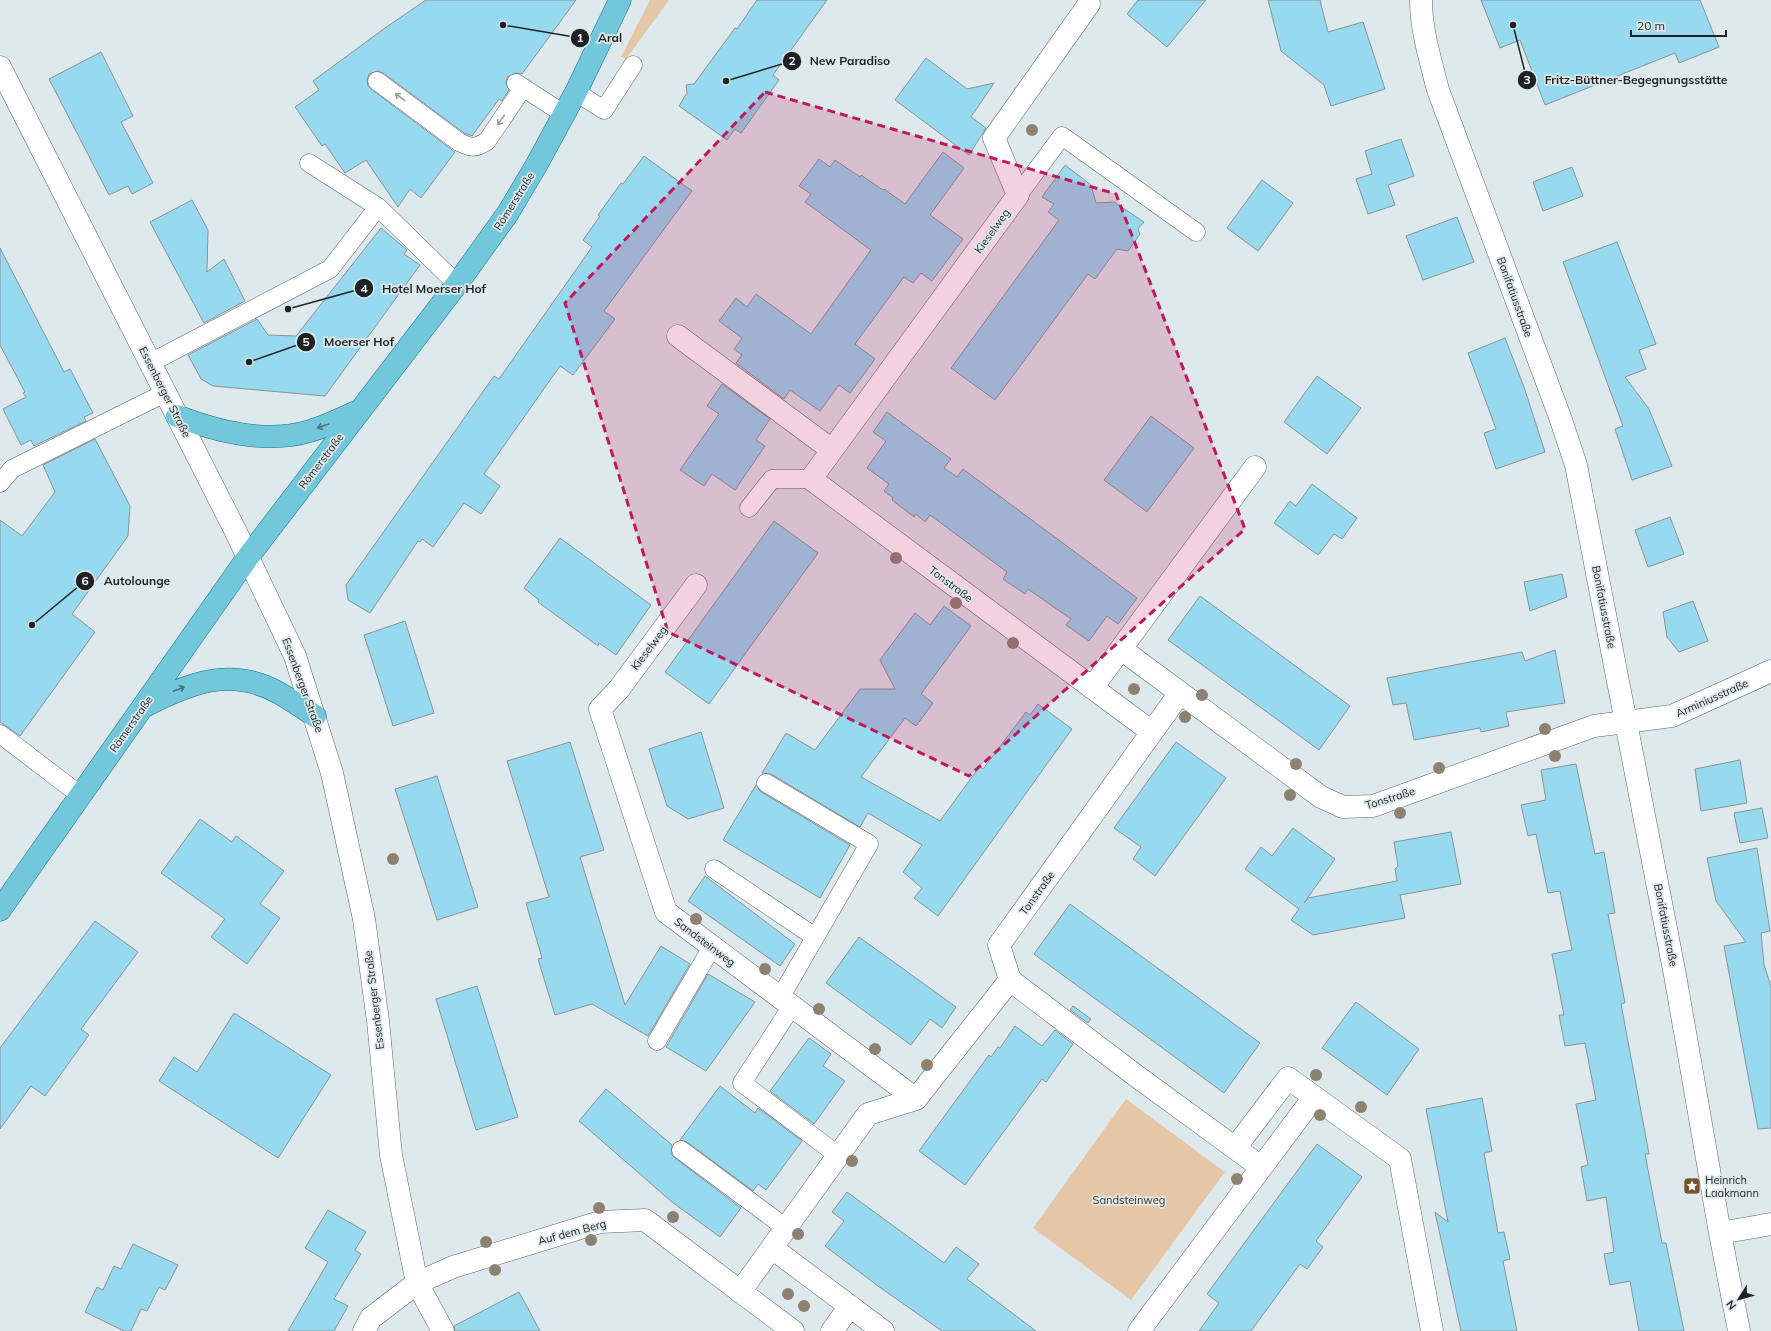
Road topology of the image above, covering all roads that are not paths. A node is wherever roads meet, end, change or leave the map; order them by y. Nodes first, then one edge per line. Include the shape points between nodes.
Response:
1 (1421, 0) edge
2 (619, 1) edge
3 (1089, 4) dead end
4 (0, 66) edge
5 (634, 66) dead end
6 (377, 81) dead end
7 (576, 92) junction
8 (564, 114) junction
9 (309, 163) dead end
10 (1018, 195) junction
11 (378, 207) junction
12 (1196, 232) dead end
13 (458, 284) junction
14 (678, 336) dead end
15 (150, 363) junction
16 (165, 393) junction
17 (358, 411) junction
18 (177, 416) junction
19 (832, 450) junction
20 (1255, 467) dead end
21 (811, 479) junction
22 (0, 483) edge
23 (749, 508) dead end
24 (248, 557) junction
25 (696, 585) dead end
26 (1121, 649) junction
27 (1771, 670) edge
28 (1092, 688) junction
29 (1180, 693) junction
30 (144, 706) junction
31 (600, 709) joint
32 (315, 716) junction
33 (1626, 722) junction
34 (1152, 732) junction
35 (0, 734) edge
36 (766, 782) dead end
37 (80, 795) junction
38 (714, 869) dead end
39 (0, 910) edge
40 (815, 937) junction
41 (712, 947) junction
42 (1010, 980) junction
43 (786, 1002) junction
44 (657, 1041) dead end
45 (1314, 1097) junction
46 (916, 1099) junction
47 (1235, 1148) junction
48 (681, 1150) dead end
49 (839, 1156) junction
50 (1261, 1167) junction
51 (1771, 1224) edge
52 (786, 1228) junction
53 (1720, 1233) junction
54 (772, 1248) junction
55 (416, 1282) junction
56 (740, 1292) junction
57 (850, 1306) junction
58 (364, 1331) edge
59 (443, 1331) edge
60 (793, 1331) edge
61 (832, 1331) edge
62 (883, 1331) edge
63 (1139, 1331) edge
64 (1432, 1331) edge
65 (1739, 1331) edge

1 - 33 street, Bonifatiusstraße via 1438,90 1576,465
2 - 7 main road, Römerstraße
3 - 10 street via 994,138
4 - 15 street, Essenberger Straße
5 - 7 lane via 604,110
8 -> 6 lane via 520,85 487,141 478,147 469,147
7 - 8 main road, Römerstraße
8 - 13 main road, Römerstraße via 512,206
9 - 11 lane
10 - 12 lane via 1062,136
10 - 19 street, Kieselweg
11 - 13 lane
11 - 15 lane via 330,269
13 - 17 main road, Römerstraße
14 - 19 street
15 - 16 street, Essenberger Straße
16 - 18 street, Essenberger Straße
16 - 22 lane via 12,469
17 -> 18 main road via 333,423 285,436 260,436 215,430
17 - 24 main road, Römerstraße
18 - 24 street, Essenberger Straße
19 - 21 street, Kieselweg
20 - 26 street
21 - 23 lane via 772,479
21 - 28 street, Tonstraße
24 - 30 main road, Römerstraße
24 - 32 street, Essenberger Straße via 295,656
25 - 31 street, Kieselweg via 619,689
26 - 28 street
26 - 29 street, Tonstraße
27 - 33 street, Arminiusstraße via 1672,716
28 - 34 street, Tonstraße
29 - 33 street, Tonstraße via 1321,797 1344,807 1372,806 1594,726
29 - 34 street, Tonstraße
30 -> 32 main road via 198,682 247,680 278,692
30 - 37 main road, Römerstraße
31 - 41 street, Sandsteinweg via 666,912
32 - 55 street, Essenberger Straße via 332,772 364,919 378,1022 391,1155
33 - 53 street, Bonifatiusstraße via 1675,975
34 - 42 street, Tonstraße via 999,945
35 - 37 lane
36 - 40 lane via 869,844
37 - 39 main road, Römerstraße
38 - 40 lane
40 - 43 lane
41 - 43 street, Sandsteinweg
41 - 44 lane
42 - 46 street
42 - 47 street
43 - 46 street, Sandsteinweg
43 - 49 lane via 742,1083
45 - 47 street via 1288,1078
45 - 50 street
45 - 64 street via 1400,1159
46 - 49 street via 868,1114
47 - 50 street
48 - 52 lane
49 - 52 street
50 - 63 street
51 - 53 street
52 - 54 street
53 - 65 street, Bonifatiusstraße
54 - 56 street
54 - 57 street
55 - 56 street, Auf dem Berg via 453,1266 600,1222 645,1220
55 - 58 street, Auf dem Berg via 371,1318
55 - 59 street, Essenberger Straße
56 - 60 street, Auf dem Berg
57 - 61 street
57 - 62 street

